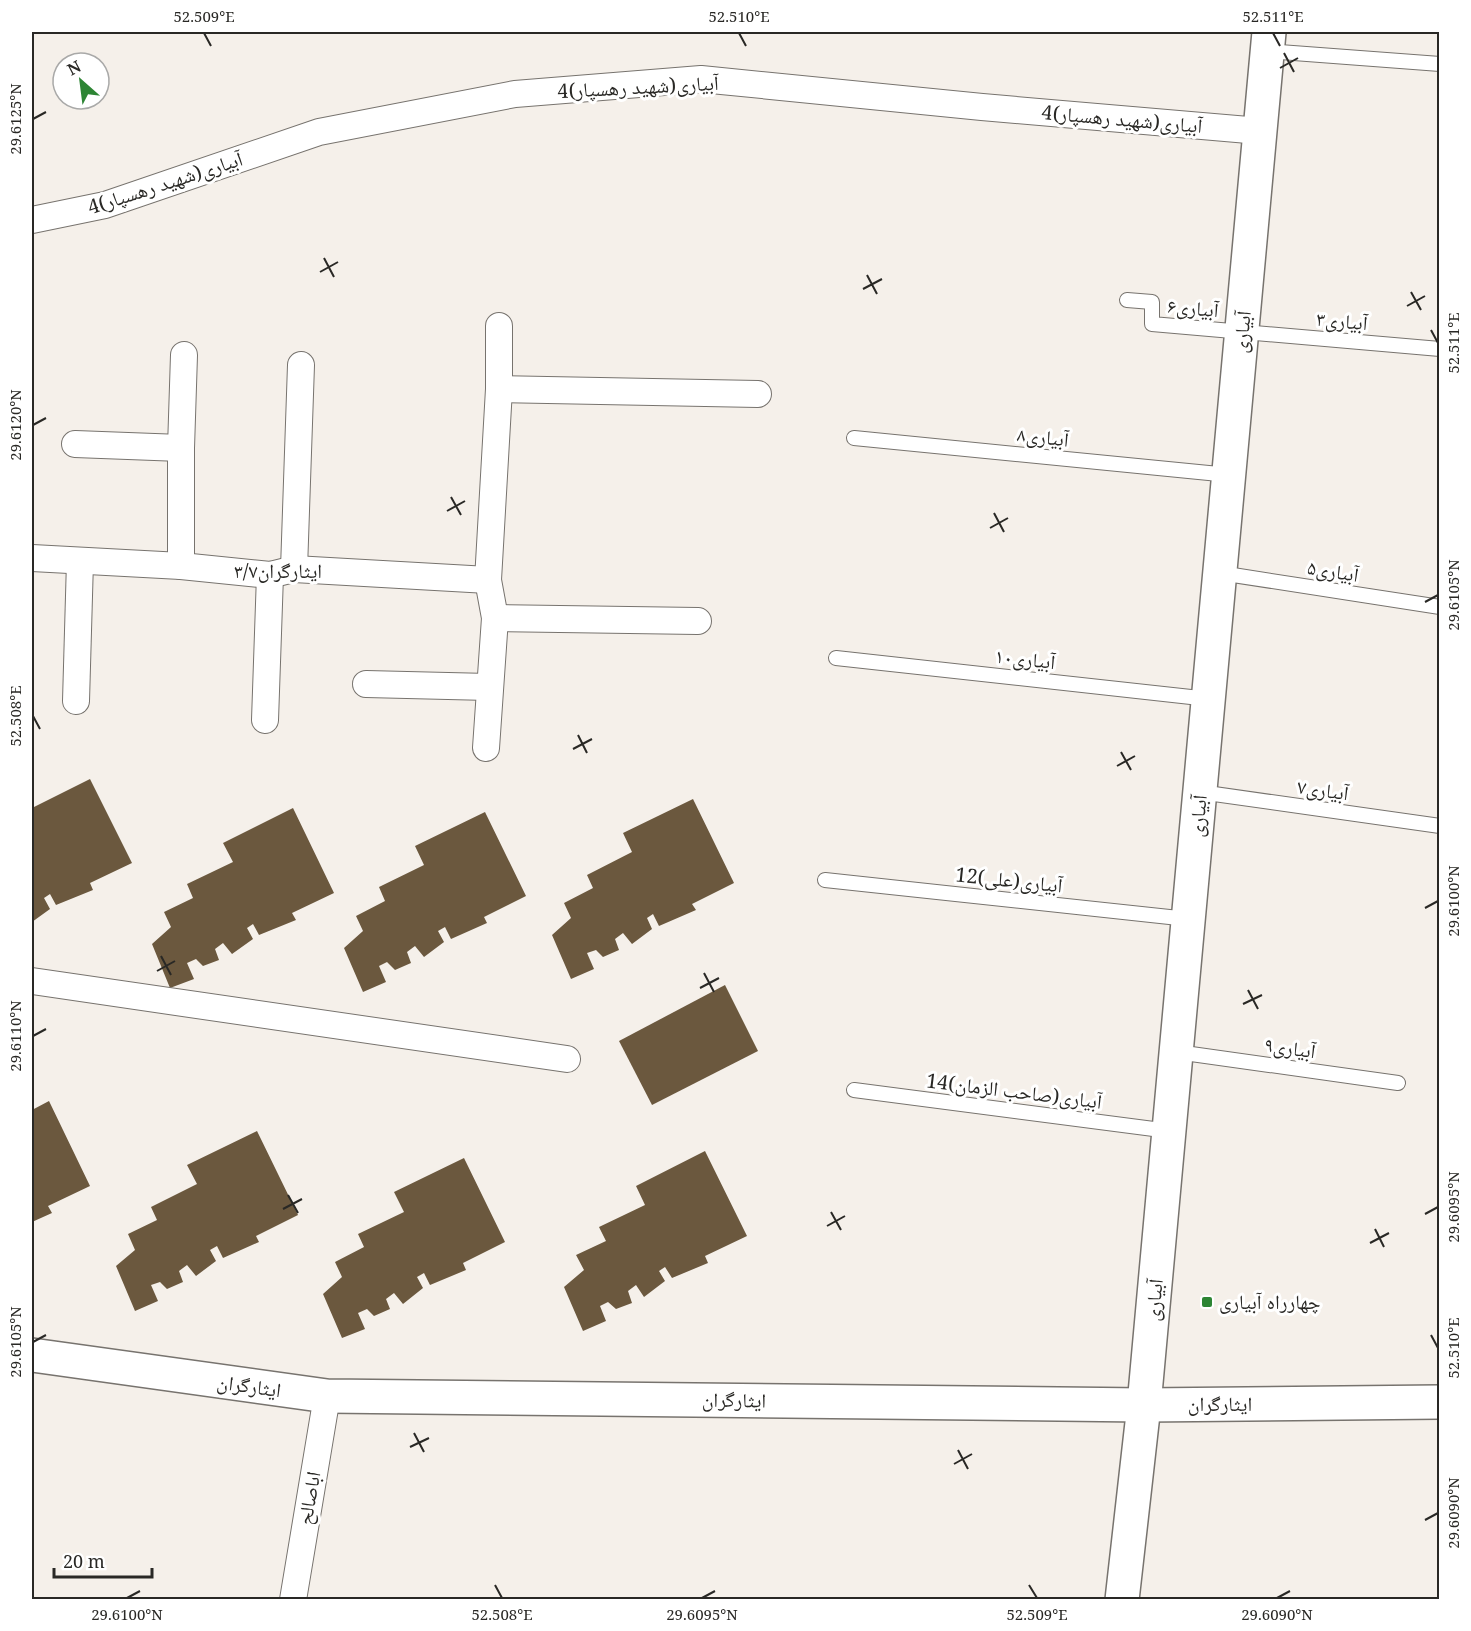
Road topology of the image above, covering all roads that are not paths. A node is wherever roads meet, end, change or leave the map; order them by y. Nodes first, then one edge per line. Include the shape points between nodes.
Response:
1 (1268, 41) edge
2 (1440, 64) edge
3 (1260, 130) junction
4 (32, 220) edge
5 (1127, 300) dead end
6 (499, 326) dead end
7 (1242, 332) junction
8 (1440, 349) edge
9 (184, 355) dead end
10 (301, 366) dead end
11 (499, 389) junction
12 (758, 394) dead end
13 (854, 438) dead end
14 (75, 444) dead end
15 (181, 448) junction
16 (1229, 475) junction
17 (32, 558) edge
18 (80, 561) junction
19 (181, 566) junction
20 (282, 572) junction
21 (1220, 573) junction
22 (488, 580) junction
23 (1440, 607) edge
24 (495, 618) junction
25 (698, 621) dead end
26 (836, 658) dead end
27 (366, 684) dead end
28 (489, 687) junction
29 (1209, 699) junction
30 (76, 701) dead end
31 (265, 720) dead end
32 (486, 748) dead end
33 (1200, 792) junction
34 (1440, 826) edge
35 (825, 880) dead end
36 (1188, 919) junction
37 (32, 981) edge
38 (1176, 1052) junction
39 (567, 1059) dead end
40 (1398, 1083) dead end
41 (854, 1090) dead end
42 (1169, 1131) junction
43 (32, 1355) edge
44 (327, 1396) junction
45 (1440, 1402) edge
46 (1144, 1404) junction
47 (293, 1599) edge
48 (1122, 1599) edge

1 - 2 lane
1 - 3 street, آبیاری
3 - 4 street, 4آبیاری(شهید رهسپار) via 701,80 515,94 320,132 105,205
3 - 7 street, آبیاری
5 - 7 lane, آبیاری۶ via 1152,302 1152,324
6 - 11 street
7 - 8 lane, آبیاری۳
7 - 16 street, آبیاری
9 - 15 street
10 - 20 street
11 - 12 street
11 - 22 street
13 - 16 lane, آبیاری۸
14 - 15 street
15 - 19 street
16 - 21 street, آبیاری
17 - 18 street, ایثارگران۳/۷
18 - 19 street, ایثارگران۳/۷
18 - 30 street
19 - 20 street, ایثارگران۳/۷
20 - 22 street, ایثارگران۳/۷
20 - 31 street
21 - 23 lane, آبیاری۵
21 - 29 street, آبیاری
22 - 24 street
24 - 25 street
24 - 28 street
26 - 29 lane, آبیاری۱۰
27 - 28 street
28 - 32 street
29 - 33 street, آبیاری
33 - 34 lane, آبیاری۷
33 - 36 street, آبیاری
35 - 36 lane, 12آبیاری(علی)
36 - 38 street, آبیاری
37 - 39 street
38 - 40 lane, آبیاری۹
38 - 42 street, آبیاری
41 - 42 lane, 14آبیاری(صاحب الزمان)
42 - 46 street, آبیاری
43 - 44 street, ایثارگران
44 - 46 street, ایثارگران
44 - 47 street, اباصالح
45 - 46 street, ایثارگران
46 - 48 street, آبیاری

